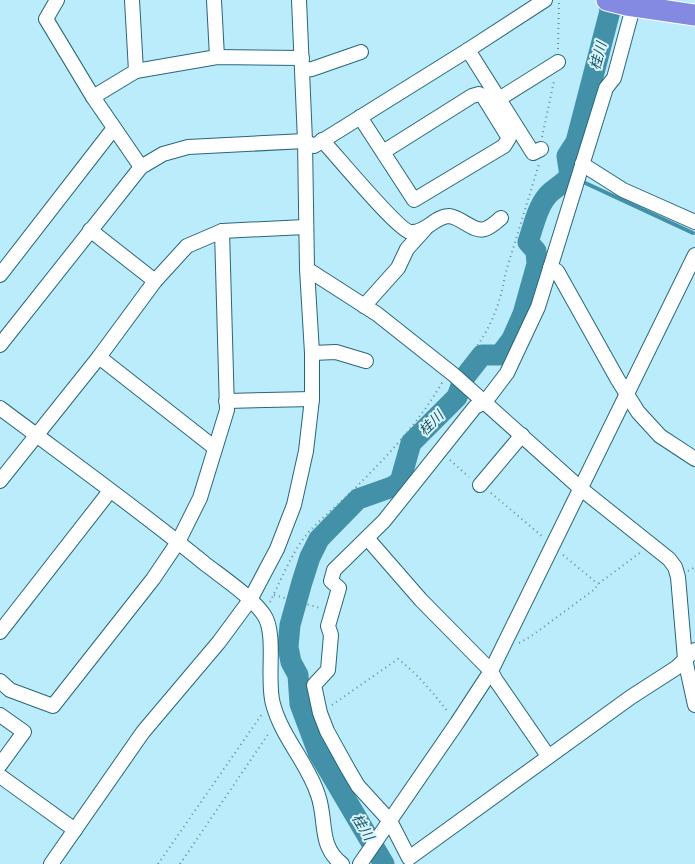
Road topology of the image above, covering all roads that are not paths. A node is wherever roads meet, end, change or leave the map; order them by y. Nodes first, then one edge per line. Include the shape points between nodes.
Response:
1 (57, 0) edge
2 (132, 0) edge
3 (214, 0) edge
4 (299, 0) edge
5 (545, 0) edge
6 (626, 3) edge
7 (695, 15) edge
8 (468, 50) junction
9 (361, 52) dead end
10 (217, 57) junction
11 (558, 62) road end
12 (303, 64) junction
13 (136, 71) junction
14 (93, 97) junction
15 (499, 99) junction
16 (360, 117) junction
17 (114, 128) junction
18 (322, 140) junction
19 (305, 141) junction
20 (541, 149) road end
21 (383, 152) junction
22 (582, 164) junction
23 (141, 167) junction
24 (501, 218) dead end
25 (695, 222) edge
26 (305, 228) junction
27 (426, 228) junction
28 (90, 230) junction
29 (222, 231) junction
30 (695, 255) edge
31 (307, 268) junction
32 (550, 268) junction
33 (0, 275) edge
34 (155, 281) junction
35 (364, 306) junction
36 (0, 345) edge
37 (312, 353) junction
38 (99, 357) junction
39 (366, 361) dead end
40 (627, 394) junction
41 (312, 399) junction
42 (484, 400) junction
43 (226, 401) junction
44 (0, 408) edge
45 (36, 435) junction
46 (522, 435) junction
47 (215, 448) junction
48 (695, 459) edge
49 (0, 481) edge
50 (480, 485) road end
51 (580, 488) junction
52 (110, 491) junction
53 (368, 538) junction
54 (178, 542) junction
55 (250, 600) junction
56 (0, 632) edge
57 (690, 655) edge
58 (491, 671) junction
59 (0, 681) edge
60 (695, 705) edge
61 (0, 715) edge
62 (546, 753) dead end
63 (0, 765) edge
64 (0, 776) edge
65 (388, 824) junction
66 (76, 830) junction
67 (409, 861) edge
68 (361, 862) edge
69 (52, 864) edge
70 (342, 864) edge

1 - 14 street via 46,19
2 - 13 street
3 - 10 street
4 - 12 street
5 - 8 street
6 - 7 highway
6 - 22 street via 614,78 606,88
8 - 15 street
8 - 16 street
9 - 12 street via 312,69
10 - 12 street
10 - 13 street
11 - 15 street
12 - 19 street
13 - 14 street
14 - 17 street
15 - 20 street via 533,153
16 - 18 street
16 - 21 street
17 - 23 street
17 - 33 street
18 - 19 street via 314,146
18 - 27 street via 402,228 409,232
19 - 23 street via 188,147 163,154
19 - 26 street
21 - 21 street via 414,200 504,146 509,138 479,94
22 - 25 street via 623,190
22 - 32 street
23 - 28 street
24 - 27 street via 484,229 478,229 450,216
26 - 29 street
26 - 31 street
27 - 35 street via 407,249 398,268
28 - 34 street
28 - 36 street
29 - 34 street via 187,246
29 - 43 street
30 - 40 street
31 - 35 street
31 - 37 street
32 - 40 street via 556,271
32 - 42 street via 538,307 514,358 499,385
34 - 38 street
35 - 42 street
37 - 39 street via 336,352
37 - 41 street
38 - 45 street
38 - 47 street
40 - 48 street via 660,436
40 - 51 street
41 - 43 street
41 - 55 street via 306,451 294,505 277,549
42 - 46 street
42 - 53 street
43 - 47 street
44 - 45 street
45 - 49 street
45 - 52 street
46 - 50 street
46 - 51 street
47 - 54 street via 200,498
51 - 57 street via 675,567
51 - 58 street
52 - 54 street
52 - 56 street
53 - 58 street via 421,600
53 - 65 street via 334,570 331,581 339,588 328,626 331,635 328,670 314,685 327,731 358,786
54 - 55 street
54 - 59 street via 153,579 53,706 10,690
55 - 66 street via 220,642 143,732
55 - 70 street via 261,611 270,632 272,703 285,735 313,782 322,809 324,837
57 - 60 street
57 - 67 street
58 - 62 street
58 - 65 street
61 - 63 street via 24,732
64 - 66 street
65 - 67 street
65 - 68 street
66 - 69 street

